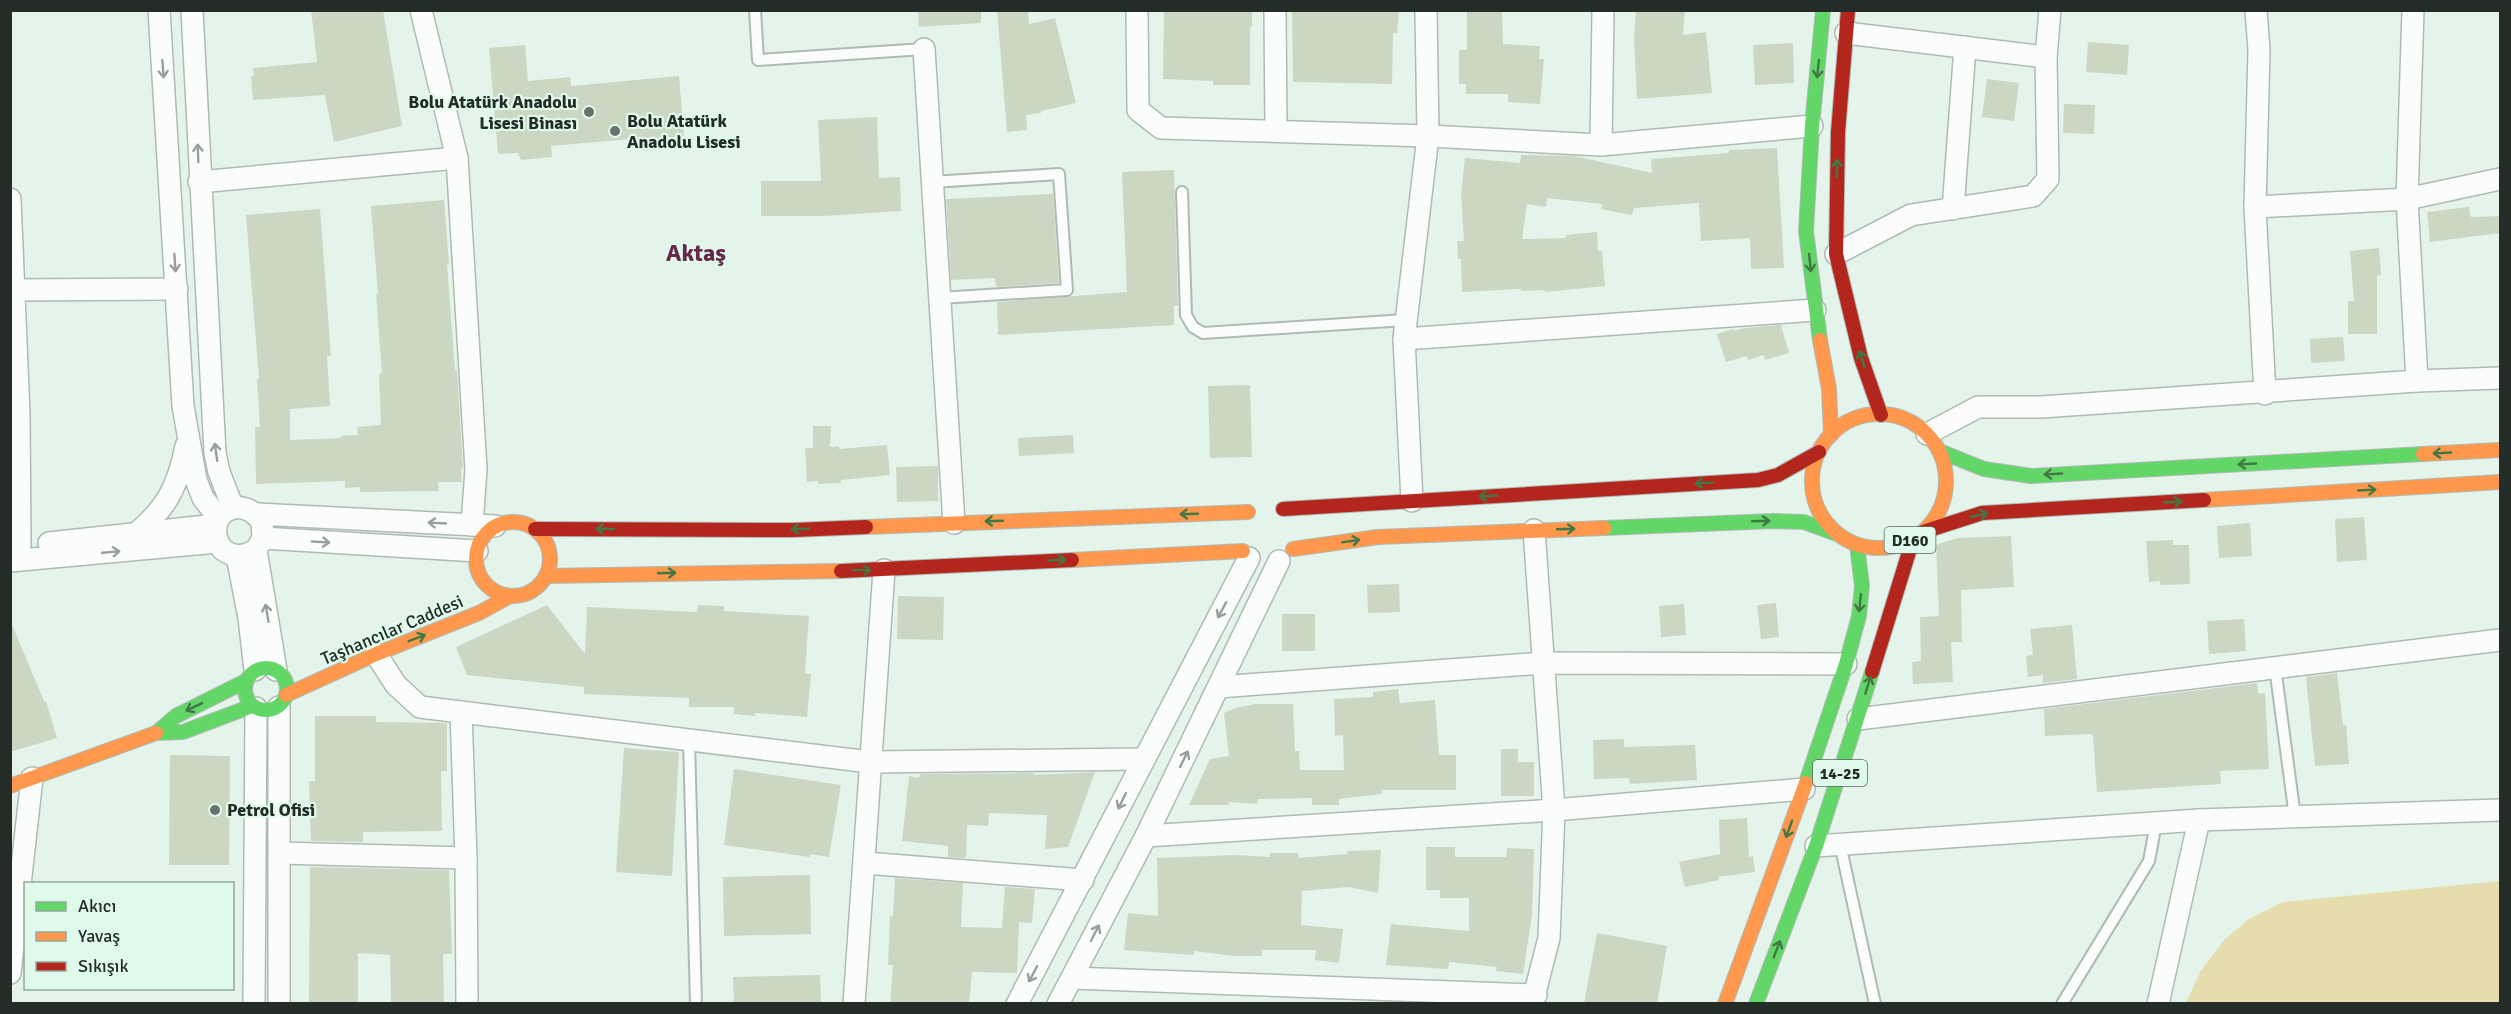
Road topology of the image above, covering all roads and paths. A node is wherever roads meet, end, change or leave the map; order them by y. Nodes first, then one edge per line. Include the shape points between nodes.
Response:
1 (159, 10) edge
2 (192, 10) edge
3 (421, 10) edge
4 (755, 10) edge
5 (1137, 10) edge
6 (1275, 10) edge
7 (1426, 10) edge
8 (1604, 10) edge
9 (1823, 10) edge
10 (1848, 10) edge
11 (2050, 10) edge
12 (2256, 10) edge
13 (2413, 10) edge
14 (1846, 33) junction
15 (1965, 47) junction
16 (924, 49) joint
17 (2046, 57) junction
18 (1812, 126) junction
19 (1276, 131) junction
20 (1428, 136) junction
21 (1601, 145) junction
22 (457, 158) junction
23 (2500, 179) edge
24 (199, 182) junction
25 (932, 182) junction
26 (1182, 192) dead end
27 (2407, 199) junction
28 (10, 200) edge
29 (2255, 207) junction
30 (1953, 209) junction
31 (1836, 254) junction
32 (177, 289) junction
33 (13, 290) edge
34 (939, 298) junction
35 (1815, 310) junction
36 (1405, 329) junction
37 (2500, 378) edge
38 (2417, 381) junction
39 (2265, 394) junction
40 (1881, 415) junction
41 (1927, 434) junction
42 (1831, 435) junction
43 (188, 437) junction
44 (2500, 450) edge
45 (1939, 451) junction
46 (1819, 452) junction
47 (2500, 482) edge
48 (1412, 501) junction
49 (1274, 506) junction
50 (1248, 512) junction
51 (257, 514) junction
52 (221, 523) junction
53 (954, 523) junction
54 (472, 525) junction
55 (495, 526) junction
56 (535, 529) junction
57 (1534, 530) junction
58 (137, 533) junction
59 (1837, 534) junction
60 (1918, 536) junction
61 (1857, 545) junction
62 (252, 548) junction
63 (14, 551) edge
64 (477, 551) junction
65 (1246, 554) junction
66 (1286, 555) junction
67 (884, 570) junction
68 (546, 576) junction
69 (510, 596) junction
70 (2500, 640) edge
71 (376, 654) junction
72 (1544, 663) junction
73 (1846, 664) junction
74 (2275, 667) junction
75 (298, 668) dead end
76 (265, 674) junction
77 (1220, 687) junction
78 (283, 701) junction
79 (254, 707) junction
80 (461, 712) junction
81 (1858, 718) junction
82 (156, 733) junction
83 (689, 740) junction
84 (1143, 759) junction
85 (870, 762) junction
86 (32, 778) junction
87 (10, 786) edge
88 (1804, 789) junction
89 (1554, 810) junction
90 (2500, 810) edge
91 (2295, 817) junction
92 (2199, 820) junction
93 (2156, 823) junction
94 (1146, 836) junction
95 (1840, 844) junction
96 (1816, 846) junction
97 (280, 853) junction
98 (466, 858) junction
99 (865, 863) junction
100 (1083, 880) junction
101 (10, 973) edge
102 (1072, 978) junction
103 (1534, 999) edge
104 (254, 1004) edge
105 (279, 1004) edge
106 (467, 1004) edge
107 (696, 1004) edge
108 (854, 1004) edge
109 (1017, 1004) edge
110 (1059, 1004) edge
111 (1725, 1004) edge
112 (1756, 1004) edge
113 (1875, 1004) edge
114 (2062, 1004) edge
115 (2158, 1004) edge

1 -> 32 street
24 -> 2 street
3 - 22 street
4 - 16 lane via 758,60
5 - 19 street via 1137,110 1161,128
6 - 19 street
7 - 20 street
8 - 21 street
9 -> 18 main road
10 - 14 main road
11 - 17 street
12 - 29 street via 2259,50
13 - 27 street
14 - 15 street
31 -> 14 main road via 1838,132
15 - 17 street
15 - 30 street
16 - 25 street
17 - 30 street via 2048,179 2033,196
18 - 21 street
18 -> 35 main road via 1806,231
19 - 20 street
20 - 21 street
20 - 36 street
22 - 24 street
22 - 54 street via 476,469
23 - 27 street
52 -> 24 street
25 - 34 street
25 - 34 lane via 1059,174 1067,290
26 - 36 lane via 1186,315 1198,330 1203,333
27 - 29 street
27 - 38 street
28 - 33 street
29 - 39 street
30 - 31 street via 1911,215
40 -> 31 main road via 1861,358
32 - 33 street
32 - 43 street
33 - 63 street via 19,414
34 - 53 street
35 - 36 street
35 - 42 main road via 1829,389
36 - 48 street
37 - 38 street
38 - 39 street
39 - 41 street via 1978,407
40 - 41 main road, D160 via 1910,421
40 - 42 main road, D160 via 1848,422
41 - 45 main road, D160
42 - 46 main road, D160
43 - 52 street via 196,480
43 - 58 street via 180,473 168,501
44 -> 45 main road via 2031,476 1997,474
45 - 60 main road, D160 via 1946,471 1946,493 1938,514
46 -> 48 main road via 1778,475 1758,480
46 - 59 main road, D160 via 1813,473 1814,494 1822,516
60 -> 47 main road via 1982,513
48 - 49 main road
49 - 50 main road
49 - 66 main road via 1296,527
50 -> 53 main road
50 - 65 main road via 1238,532
51 - 52 street via 242,507
54 -> 51 street
51 - 62 street via 262,522
52 - 58 street
52 - 62 street via 229,554
63 -> 52 street
53 -> 56 main road via 794,530
54 - 55 street
55 - 56 main road via 516,522
55 - 64 main road via 480,541
56 - 68 main road via 548,546
57 -> 59 main road via 1774,521 1804,522
66 -> 57 main road via 1378,537
57 - 72 street
58 - 63 street
59 - 61 main road, D160
60 - 61 main road, D160 via 1880,549
81 -> 60 main road, 14-25
61 -> 73 main road, 14-25 via 1862,586 1859,616
62 -> 64 street
62 - 76 street
64 - 69 main road via 479,584
65 - 66 main road via 1260,563
67 -> 65 main road
65 -> 84 street
66 - 77 street
68 -> 67 main road
67 - 85 street
68 - 69 main road via 531,591
71 -> 69 main road, Taşhancılar Caddesi
70 - 74 street
71 - 78 main road, Taşhancılar Caddesi
71 - 80 street via 396,685 420,707
72 - 73 street
72 - 77 street
72 - 89 street
73 - 88 main road, 14-25
74 - 81 street
74 - 91 lane
75 - 76 main road, Taşhancılar Caddesi
76 - 78 main road via 286,681
76 - 79 main road via 245,695
76 -> 82 main road, Taşhancılar Caddesi via 176,716
94 -> 77 street
78 - 79 main road via 266,711
78 - 97 street
79 - 82 main road via 183,732
79 - 104 street
80 - 83 street
80 - 98 street
81 - 96 main road, 14-25
82 - 86 main road
83 - 85 street
83 - 107 lane
84 - 85 street
84 -> 100 street
85 - 99 street
86 - 87 main road
86 - 101 street
88 - 89 street
88 -> 111 main road, 14-25
89 - 94 street
89 - 103 street via 1549,938
90 - 91 street
91 - 92 street
92 - 93 street
92 - 115 street
93 - 95 street
93 - 114 lane via 2149,861
102 -> 94 street
95 - 96 street
95 - 113 lane
112 -> 96 main road, 14-25
97 - 98 street
97 - 105 street
98 - 106 street
99 - 100 street
99 - 108 street
100 -> 109 street
102 - 103 street
102 - 110 street

